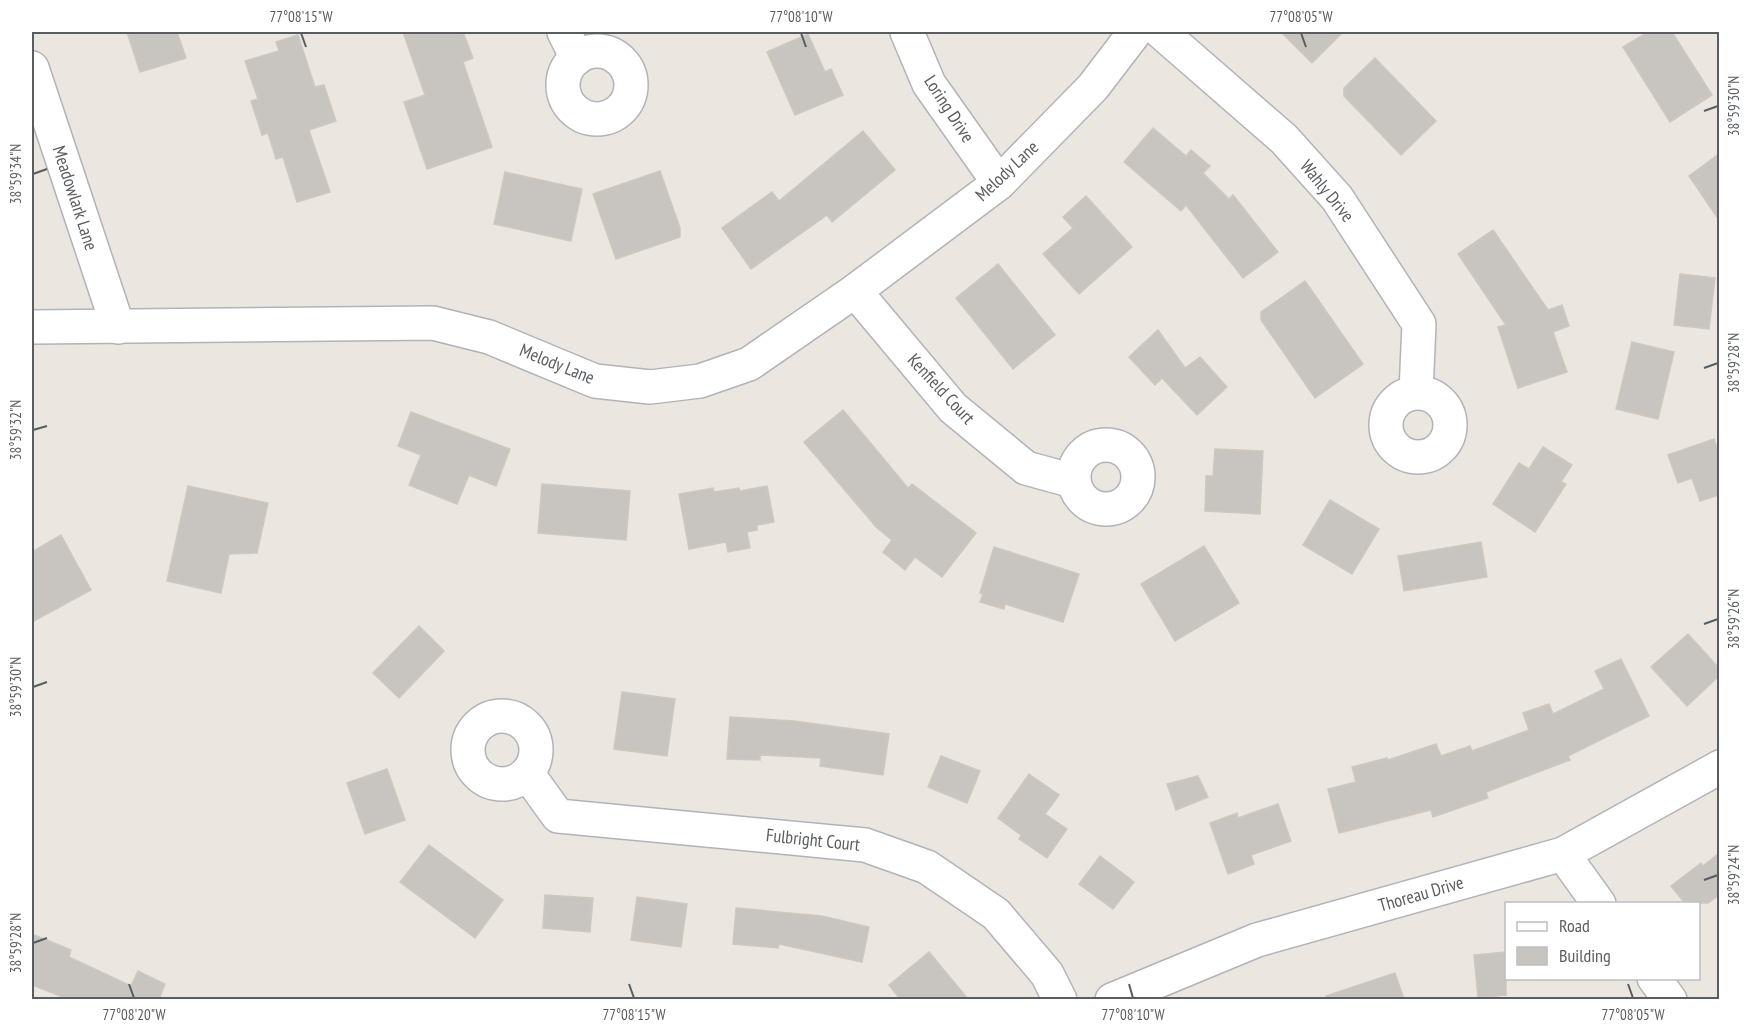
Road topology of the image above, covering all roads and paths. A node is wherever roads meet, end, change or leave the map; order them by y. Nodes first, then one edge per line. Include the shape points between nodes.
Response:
1 (907, 32) edge
2 (1135, 32) edge
3 (1161, 32) edge
4 (32, 68) edge
5 (999, 183) junction
6 (855, 291) junction
7 (32, 327) edge
8 (118, 327) junction
9 (1416, 392) dead end
10 (1073, 481) dead end
11 (1719, 767) edge
12 (528, 773) dead end
13 (1563, 854) junction
14 (1598, 902) edge
15 (1656, 980) edge
16 (1060, 999) edge
17 (1112, 999) edge
18 (1670, 999) edge

1 - 5 street, Loring Drive via 929,84
2 - 5 street, Melody Lane via 1093,87
3 - 9 street, Wahly Drive via 1284,139 1337,198 1419,324
4 - 8 street, Meadowlark Lane
5 - 6 street, Melody Lane
6 - 8 street, Melody Lane via 749,364 700,381 650,387 595,381 489,337 433,323
6 - 10 street, Kenfield Court via 953,408 1026,468
7 - 8 street, Melody Lane
11 - 13 street, Thoreau Drive
12 - 16 street, Fulbright Court via 558,816 865,845 927,867 996,914 1047,974
13 - 14 street
13 - 17 street, Thoreau Drive via 1257,940
15 - 18 street

